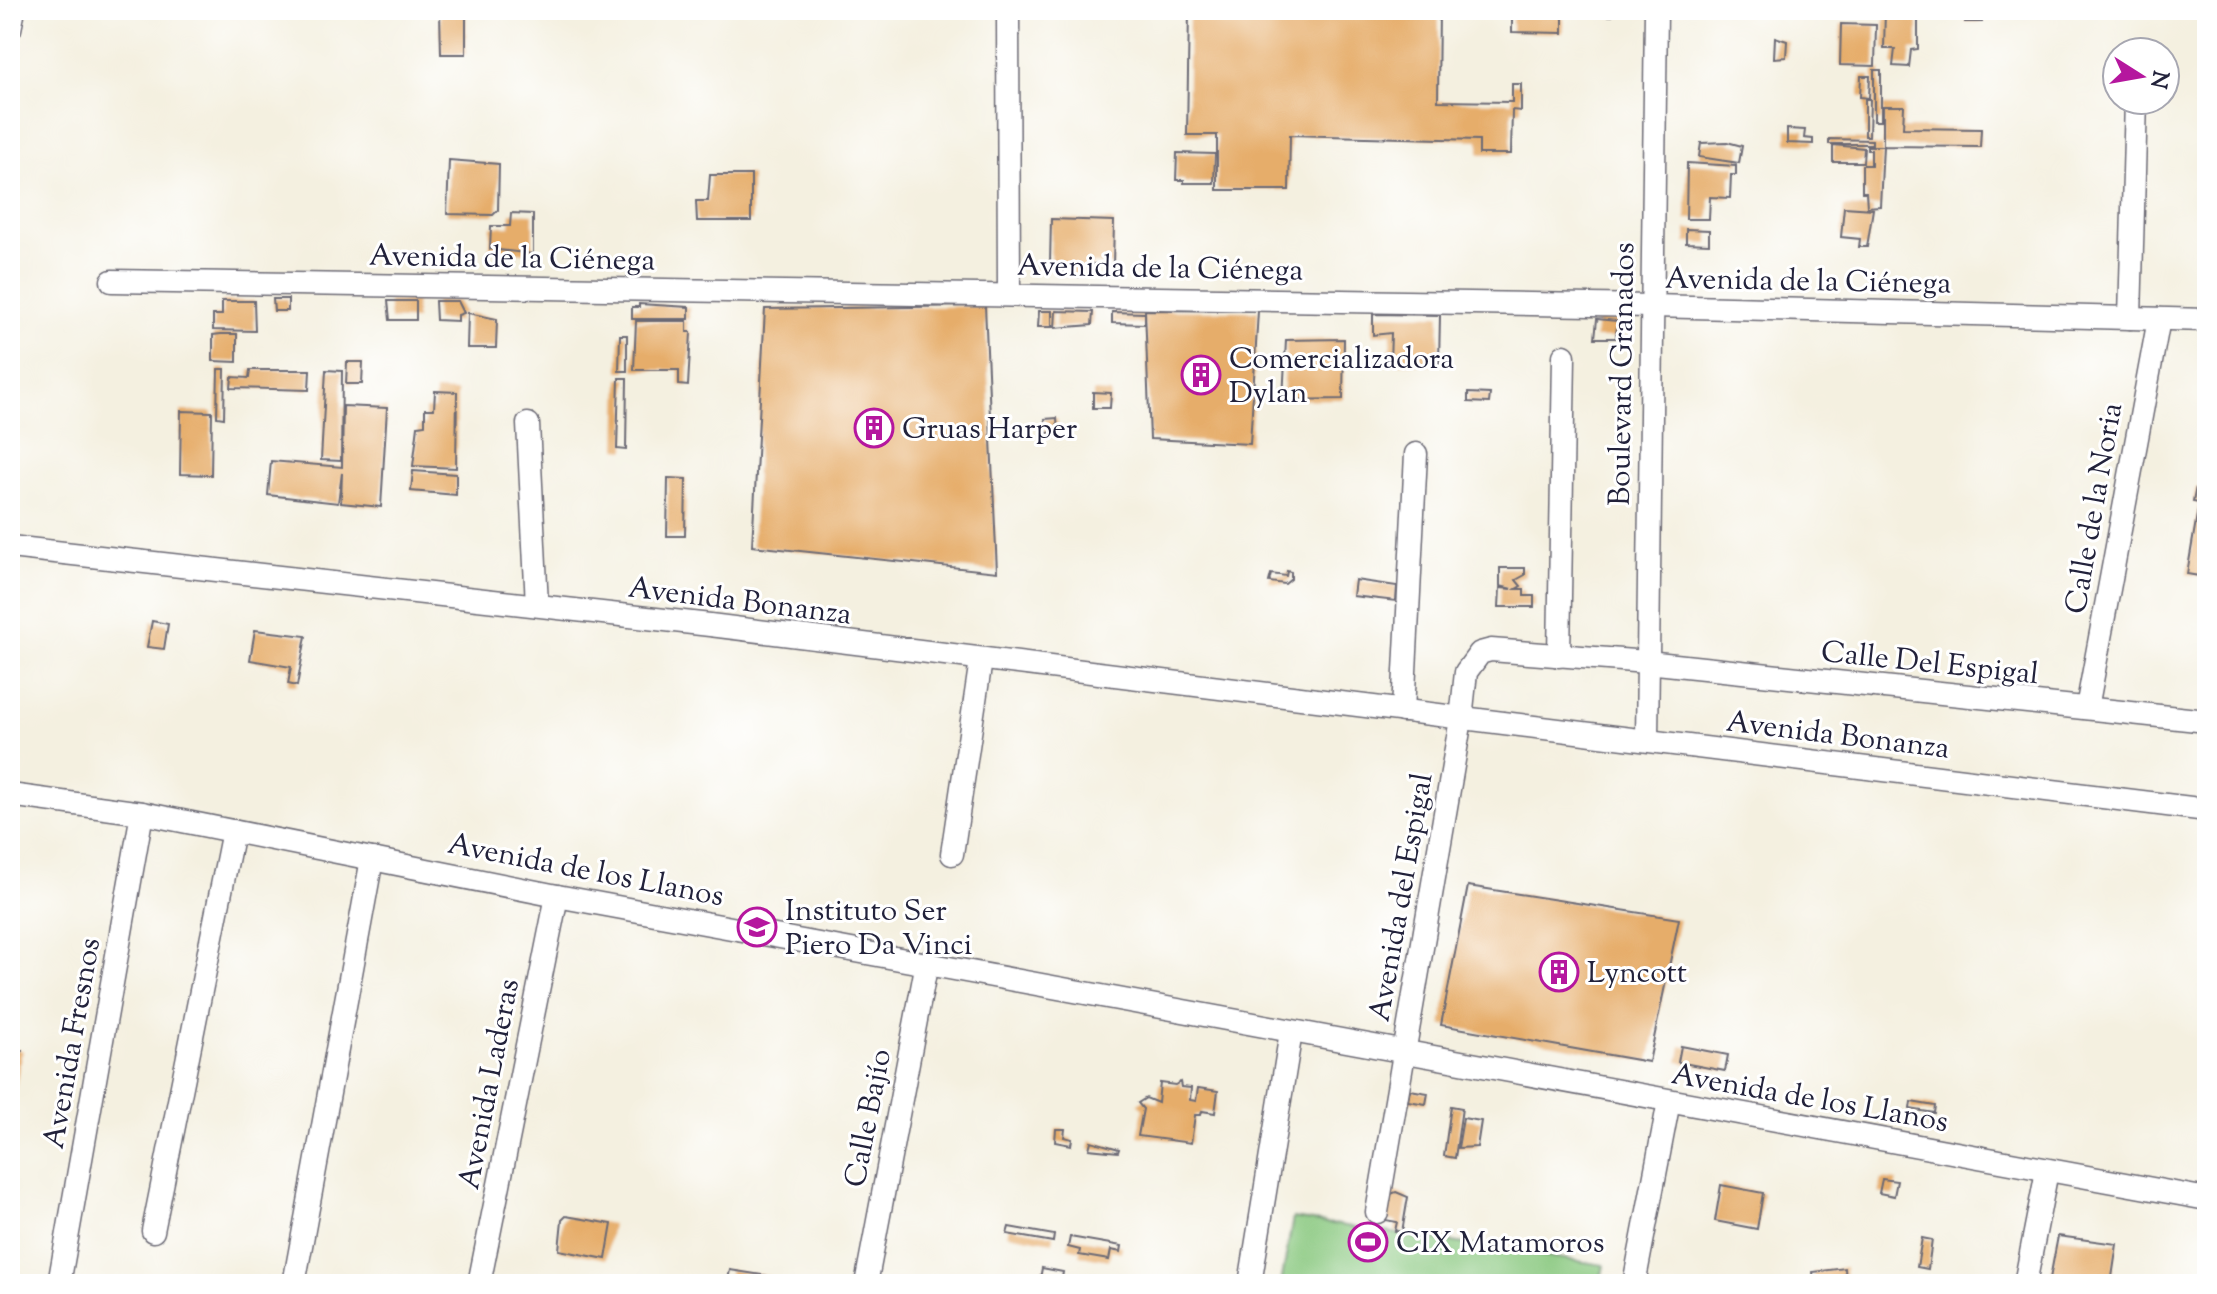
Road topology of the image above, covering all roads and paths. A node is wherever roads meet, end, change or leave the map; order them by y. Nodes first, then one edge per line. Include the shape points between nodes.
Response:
1 (14, 10) edge
2 (1008, 10) edge
3 (1656, 10) edge
4 (10, 29) edge
5 (2136, 116) edge
6 (112, 281) dead end
7 (1009, 295) junction
8 (1652, 306) junction
9 (2130, 318) junction
10 (2159, 319) junction
11 (2207, 320) edge
12 (1564, 356) dead end
13 (528, 424) dead end
14 (1416, 454) dead end
15 (10, 547) edge
16 (537, 605) junction
17 (1559, 656) junction
18 (981, 660) junction
19 (1647, 662) junction
20 (2087, 708) junction
21 (1403, 711) junction
22 (1461, 719) junction
23 (2207, 721) edge
24 (1647, 740) junction
25 (10, 795) edge
26 (2207, 810) edge
27 (142, 813) junction
28 (233, 831) junction
29 (952, 854) dead end
30 (372, 859) junction
31 (557, 896) junction
32 (927, 962) junction
33 (1291, 1032) junction
34 (1403, 1053) junction
35 (1669, 1101) junction
36 (2047, 1171) junction
37 (2207, 1199) edge
38 (1377, 1212) dead end
39 (153, 1231) dead end
40 (59, 1284) edge
41 (294, 1284) edge
42 (479, 1284) edge
43 (866, 1284) edge
44 (1250, 1284) edge
45 (1634, 1284) edge
46 (2025, 1284) edge

1 - 4 street
2 - 7 street
3 - 8 street, Boulevard Granados
5 - 9 street
6 - 7 street, Avenida de la Ciénega
7 - 8 street, Avenida de la Ciénega
8 - 9 street, Avenida de la Ciénega
8 - 19 street, Boulevard Granados
9 - 10 street, Avenida de la Ciénega
10 - 11 street, Avenida de la Ciénega
10 - 20 street, Calle de la Noria
12 - 17 street
13 - 16 street
14 - 21 street
15 - 16 street, Avenida Bonanza
16 - 18 street, Avenida Bonanza
17 - 19 street
17 - 22 street via 1480,653 1466,672
18 - 21 street, Avenida Bonanza
18 - 29 street
19 - 20 street, Calle Del Espigal
19 - 24 street, Boulevard Granados
20 - 23 street, Calle Del Espigal
21 - 22 street, Avenida Bonanza
22 - 24 street, Avenida Bonanza
22 - 34 street, Avenida del Espigal
24 - 26 street, Avenida Bonanza
25 - 27 street, Avenida de los Llanos
27 - 28 street, Avenida de los Llanos
27 - 40 street, Avenida Fresnos
28 - 30 street, Avenida de los Llanos
28 - 39 street
30 - 31 street, Avenida de los Llanos
30 - 41 street
31 - 32 street, Avenida de los Llanos
31 - 42 street, Avenida Laderas
32 - 33 street, Avenida de los Llanos
32 - 43 street, Calle Bajío
33 - 34 street, Avenida del Espigal
33 - 44 street
34 - 35 street, Avenida de los Llanos
34 - 38 street
35 - 36 street, Avenida de los Llanos
35 - 45 street
36 - 37 street, Avenida de los Llanos
36 - 46 street

